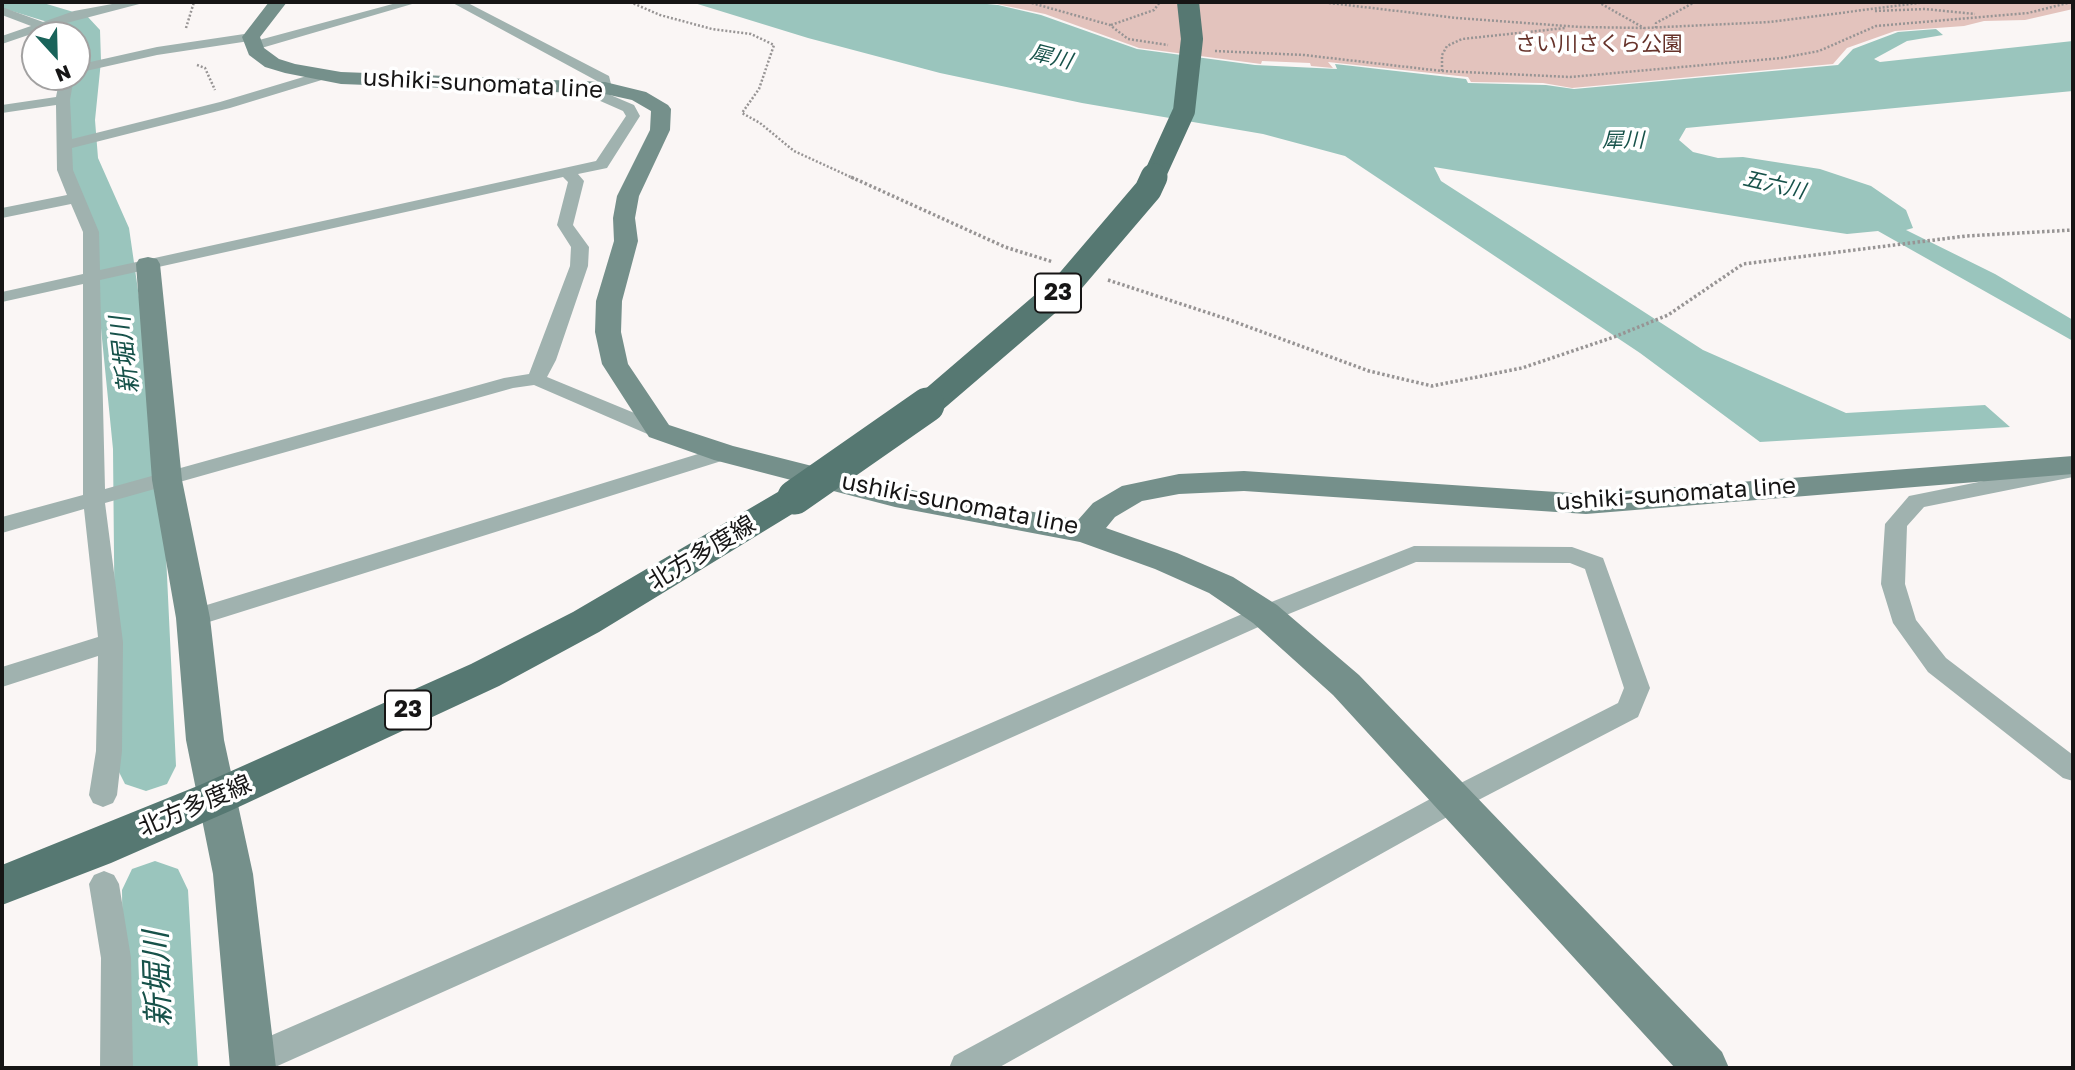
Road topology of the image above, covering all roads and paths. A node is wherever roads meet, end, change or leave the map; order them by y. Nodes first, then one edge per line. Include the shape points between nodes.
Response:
1 (92, 2) edge
2 (141, 2) edge
3 (194, 2) edge
4 (278, 2) edge
5 (413, 2) edge
6 (457, 2) edge
7 (1028, 2) edge
8 (1160, 2) edge
9 (1188, 2) edge
10 (1323, 2) edge
11 (1598, 2) edge
12 (1695, 2) edge
13 (1926, 2) edge
14 (2072, 2) edge
15 (1864, 10) junction
16 (2, 11) edge
17 (78, 14) junction
18 (1983, 15) junction
19 (29, 21) edge
20 (58, 21) edge
21 (1110, 25) junction
22 (1580, 27) junction
23 (1644, 28) junction
24 (1656, 28) junction
25 (21, 34) edge
26 (2, 40) edge
27 (252, 41) junction
28 (180, 47) junction
29 (1178, 47) dead end
30 (1215, 51) dead end
31 (91, 66) edge
32 (1442, 71) junction
33 (320, 76) junction
34 (597, 88) junction
35 (65, 91) edge
36 (63, 100) junction
37 (225, 104) junction
38 (2, 109) edge
39 (67, 146) junction
40 (567, 171) junction
41 (77, 198) junction
42 (2, 213) edge
43 (2073, 230) edge
44 (138, 266) junction
45 (96, 276) junction
46 (2, 297) edge
47 (1614, 337) dead end
48 (536, 379) junction
49 (659, 431) junction
50 (723, 453) junction
51 (2073, 468) edge
52 (159, 482) junction
53 (102, 497) junction
54 (2, 525) edge
55 (1085, 533) junction
56 (1265, 614) junction
57 (193, 618) junction
58 (111, 642) junction
59 (2, 677) edge
60 (2073, 770) edge
61 (103, 795) dead end
62 (215, 798) junction
63 (1455, 799) junction
64 (104, 884) dead end
65 (2, 885) edge
66 (253, 1065) edge
67 (117, 1068) edge
68 (966, 1068) edge
69 (1706, 1068) edge

1 - 17 street
2 - 17 street
3 - 28 path
4 - 27 main road
5 - 27 street
6 - 34 street via 604,79
7 - 21 path
8 - 21 path via 1154,10
9 - 62 main road, 北方多度線 / 23, bridge via 1192,50 1184,111 1148,190 1066,286 933,401 795,497 620,603 507,663
10 - 22 path
11 - 23 path
12 - 24 path via 1656,23
13 - 15 path
14 - 18 path via 2028,13
15 - 18 path
15 - 24 path via 1770,22
16 - 19 street
17 - 20 street
18 - 32 path via 1876,26 1819,51 1782,58 1570,76
21 - 29 path via 1128,39
22 - 23 path
22 - 32 path via 1462,39 1447,47
23 - 24 path
25 - 26 street
27 - 28 street
27 - 33 main road, ushiki-sunomata line via 272,63
28 - 31 street
28 - 37 path via 188,61 205,68
30 - 32 path via 1304,55
33 - 34 main road, ushiki-sunomata line
33 - 37 street
34 - 40 street via 594,93 629,108 633,116 601,165
34 - 49 main road, ushiki-sunomata line via 639,96 661,109 660,130 628,196 625,241 609,301 608,332 615,363
35 - 36 street
36 - 38 street
36 - 39 street
37 - 39 street
39 - 41 street via 65,170
40 - 44 street
40 - 48 street via 576,181 565,225 580,247 579,266
41 - 42 street
41 - 45 street via 91,232
43 - 47 path via 1966,236 1743,264 1668,315
44 - 45 street
44 - 52 main road
45 - 46 street
45 - 53 street
48 - 49 street
48 - 52 street via 511,382
49 - 50 main road, ushiki-sunomata line
50 - 55 main road, ushiki-sunomata line via 895,497
50 - 57 street
51 - 55 main road, ushiki-sunomata line via 1586,504 1244,481 1180,484 1133,493 1104,510
51 - 60 street via 1917,501 1896,524 1892,584 1905,623 1937,665
52 - 53 street
52 - 57 main road
53 - 54 street
53 - 58 street
55 - 56 main road via 1210,580
56 - 63 main road via 1346,685
56 - 63 street via 1414,554 1573,555 1595,564 1637,688 1629,710
56 - 66 street
57 - 62 main road
58 - 59 street
58 - 61 street via 109,751
62 - 65 main road, 北方多度線 / 23
62 - 66 main road via 233,874
63 - 68 street
63 - 69 main road
64 - 67 street via 116,958

